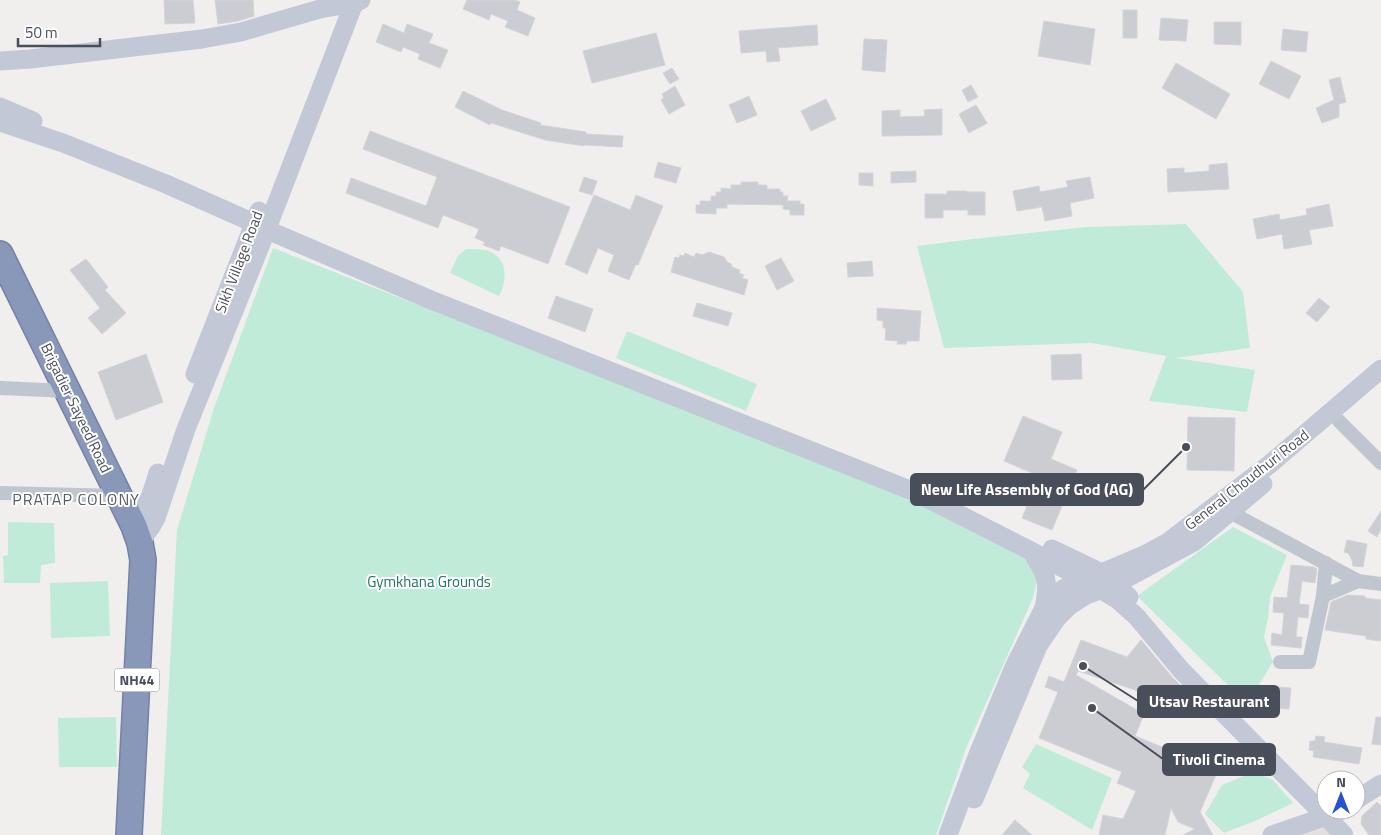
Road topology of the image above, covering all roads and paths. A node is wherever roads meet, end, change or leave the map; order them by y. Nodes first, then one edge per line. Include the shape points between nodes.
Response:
1 (352, 2) edge
2 (0, 61) edge
3 (0, 107) edge
4 (0, 122) edge
5 (261, 222) junction
6 (0, 254) edge
7 (1381, 369) edge
8 (1381, 386) edge
9 (0, 388) edge
10 (68, 391) junction
11 (1339, 421) junction
12 (1381, 462) edge
13 (0, 493) edge
14 (120, 496) junction
15 (1230, 512) junction
16 (142, 531) junction
17 (1031, 551) junction
18 (1061, 560) junction
19 (1326, 563) junction
20 (1132, 575) junction
21 (1358, 581) junction
22 (1101, 582) junction
23 (1381, 584) edge
24 (1323, 596) junction
25 (1132, 600) junction
26 (1044, 608) junction
27 (1280, 662) dead end
28 (1381, 784) edge
29 (1316, 794) edge
30 (1366, 794) edge
31 (1316, 795) edge
32 (1316, 817) edge
33 (1337, 820) edge
34 (1342, 820) edge
35 (129, 835) edge
36 (143, 835) edge
37 (948, 835) edge
38 (959, 835) edge
39 (1272, 835) edge
40 (1344, 835) edge
41 (1356, 835) edge

1 - 2 main road via 241,32 202,39
1 - 5 main road, Sikh Village Road
3 - 5 main road via 220,198
4 - 5 main road via 63,143
5 - 16 main road, Sikh Village Road via 168,445
5 - 17 main road via 431,300 914,492
5 - 18 main road via 504,316 926,489
6 - 10 highway, Brigadier Sayeed Road / NH44
7 - 22 main road, General Choudhuri Road via 1270,464 1168,542
8 - 11 main road
9 - 10 street
10 - 14 highway, Brigadier Sayeed Road / NH44
11 - 12 street
11 - 15 main road
13 - 14 street
14 - 16 highway, Brigadier Sayeed Road / NH44
15 - 19 street
15 - 20 main road via 1194,542
16 - 35 highway, Brigadier Sayeed Road / NH44
16 - 36 highway, NH44 via 156,551
17 - 18 main road
17 - 26 main road via 1046,574 1048,590
18 - 22 main road
19 - 21 street
19 - 24 street
20 - 22 main road
20 - 25 main road
21 - 23 street
21 - 24 street
22 - 25 main road
22 - 26 main road, General Choudhuri Road via 1074,583
22 - 31 main road via 1181,670
22 - 38 main road, General Choudhuri Road via 1057,618 1038,646
24 - 27 street via 1309,662
25 - 29 main road via 1174,648
26 - 37 main road, General Choudhuri Road via 1015,665
28 - 30 main road
32 - 39 main road
33 - 40 main road
34 - 41 main road

